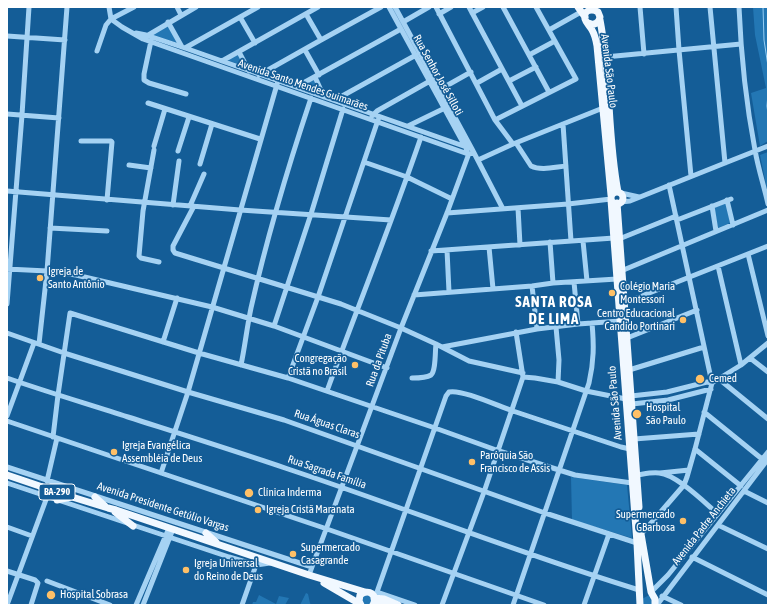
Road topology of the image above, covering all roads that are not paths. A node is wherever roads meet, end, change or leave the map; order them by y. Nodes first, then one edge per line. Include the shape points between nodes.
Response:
1 (29, 7) edge
2 (67, 7) edge
3 (109, 7) edge
4 (134, 7) edge
5 (177, 7) edge
6 (196, 7) edge
7 (258, 7) edge
8 (318, 7) edge
9 (381, 7) edge
10 (389, 7) edge
11 (395, 7) edge
12 (429, 7) edge
13 (436, 7) edge
14 (451, 7) edge
15 (469, 7) edge
16 (484, 7) edge
17 (503, 7) edge
18 (536, 7) edge
19 (640, 7) edge
20 (676, 7) edge
21 (710, 7) edge
22 (739, 7) edge
23 (591, 8) edge
24 (250, 9) edge
25 (472, 13) junction
26 (306, 14) junction
27 (439, 14) junction
28 (600, 14) edge
29 (181, 15) junction
30 (583, 15) edge
31 (240, 17) junction
32 (111, 19) junction
33 (168, 22) junction
34 (403, 22) junction
35 (401, 29) junction
36 (549, 30) junction
37 (7, 36) edge
38 (27, 37) junction
39 (144, 37) junction
40 (65, 40) junction
41 (321, 40) junction
42 (151, 41) junction
43 (555, 41) junction
44 (255, 43) junction
45 (741, 44) junction
46 (713, 47) junction
47 (183, 48) junction
48 (305, 50) junction
49 (679, 50) junction
50 (97, 51) dead end
51 (239, 52) junction
52 (644, 54) junction
53 (416, 55) junction
54 (529, 55) junction
55 (605, 57) junction
56 (222, 61) junction
57 (536, 67) junction
58 (502, 69) junction
59 (249, 71) junction
60 (471, 72) junction
61 (259, 75) junction
62 (317, 76) junction
63 (430, 81) junction
64 (509, 81) junction
65 (277, 83) junction
66 (477, 83) junction
67 (296, 87) junction
68 (439, 90) junction
69 (549, 92) junction
70 (186, 94) dead end
71 (324, 97) junction
72 (311, 98) junction
73 (335, 100) junction
74 (148, 103) dead end
75 (522, 106) junction
76 (444, 108) junction
77 (603, 108) junction
78 (165, 109) junction
79 (343, 109) junction
80 (7, 114) edge
81 (22, 115) junction
82 (189, 117) junction
83 (59, 118) junction
84 (375, 118) junction
85 (496, 120) junction
86 (212, 124) junction
87 (562, 124) junction
88 (408, 126) junction
89 (421, 137) junction
90 (260, 140) junction
91 (81, 141) dead end
92 (515, 144) junction
93 (768, 146) edge
94 (471, 150) junction
95 (178, 151) dead end
96 (755, 152) junction
97 (468, 154) junction
98 (478, 160) junction
99 (179, 161) dead end
100 (364, 162) junction
101 (725, 162) junction
102 (200, 164) dead end
103 (129, 165) dead end
104 (566, 166) junction
105 (151, 168) junction
106 (204, 174) dead end
107 (691, 176) junction
108 (407, 177) junction
109 (669, 185) junction
110 (7, 191) edge
111 (16, 192) junction
112 (52, 195) junction
113 (639, 197) junction
114 (616, 198) junction
115 (452, 199) junction
116 (107, 200) junction
117 (145, 203) junction
118 (568, 204) junction
119 (768, 204) edge
120 (173, 205) junction
121 (192, 206) junction
122 (712, 206) junction
123 (518, 208) junction
124 (503, 209) junction
125 (240, 210) junction
126 (768, 210) edge
127 (276, 212) junction
128 (447, 213) junction
129 (311, 214) junction
130 (344, 216) junction
131 (676, 218) junction
132 (391, 220) junction
133 (733, 225) junction
134 (50, 228) junction
135 (107, 231) dead end
136 (716, 231) junction
137 (616, 238) junction
138 (571, 241) junction
139 (583, 241) junction
140 (550, 242) junction
141 (520, 245) junction
142 (683, 246) junction
143 (768, 246) edge
144 (489, 247) junction
145 (447, 250) junction
146 (431, 251) junction
147 (748, 254) junction
148 (159, 262) dead end
149 (718, 266) junction
150 (224, 268) junction
151 (8, 269) edge
152 (47, 271) junction
153 (621, 271) junction
154 (689, 277) junction
155 (258, 278) junction
156 (617, 279) junction
157 (587, 281) junction
158 (574, 282) junction
159 (553, 283) junction
160 (532, 286) junction
161 (287, 287) junction
162 (493, 288) junction
163 (449, 292) junction
164 (414, 295) junction
165 (318, 297) junction
166 (177, 298) junction
167 (624, 303) junction
168 (7, 304) edge
169 (212, 306) junction
170 (356, 310) junction
171 (697, 310) junction
172 (249, 318) junction
173 (620, 321) junction
174 (592, 323) junction
175 (578, 324) junction
176 (274, 326) junction
177 (556, 327) junction
178 (401, 328) junction
179 (537, 328) junction
180 (516, 332) junction
181 (7, 333) edge
182 (768, 336) edge
183 (303, 337) junction
184 (627, 338) junction
185 (164, 342) junction
186 (37, 343) junction
187 (768, 343) edge
188 (436, 344) junction
189 (442, 347) junction
190 (704, 347) junction
191 (341, 351) junction
192 (64, 353) junction
193 (199, 353) junction
194 (750, 358) junction
195 (241, 364) junction
196 (741, 365) junction
197 (386, 368) junction
198 (629, 370) junction
199 (768, 372) edge
200 (523, 375) junction
201 (7, 378) edge
202 (288, 378) junction
203 (412, 378) dead end
204 (719, 379) junction
205 (558, 382) junction
206 (712, 382) junction
207 (20, 383) junction
208 (711, 389) junction
209 (327, 391) junction
210 (586, 391) junction
211 (188, 392) junction
212 (667, 392) junction
213 (58, 395) junction
214 (630, 400) junction
215 (668, 400) junction
216 (372, 407) junction
217 (512, 411) junction
218 (704, 412) junction
219 (7, 416) edge
220 (768, 419) edge
221 (7, 422) edge
222 (435, 428) junction
223 (572, 431) junction
224 (175, 432) junction
225 (699, 434) junction
226 (55, 438) junction
227 (634, 439) junction
228 (357, 446) junction
229 (630, 449) junction
230 (695, 449) junction
231 (499, 451) junction
232 (768, 452) edge
233 (765, 459) edge
234 (7, 467) edge
235 (420, 469) junction
236 (559, 470) junction
237 (689, 470) junction
238 (678, 471) junction
239 (162, 473) junction
240 (659, 473) junction
241 (7, 475) edge
242 (637, 475) junction
243 (47, 481) junction
244 (676, 481) junction
245 (7, 483) edge
246 (632, 483) junction
247 (684, 485) junction
248 (342, 487) junction
249 (742, 489) junction
250 (484, 492) junction
251 (47, 497) junction
252 (72, 497) junction
253 (95, 497) junction
254 (57, 500) junction
255 (768, 503) edge
256 (108, 508) junction
257 (406, 510) junction
258 (115, 512) junction
259 (544, 513) junction
260 (718, 514) junction
261 (133, 526) junction
262 (718, 526) junction
263 (7, 527) edge
264 (327, 528) junction
265 (170, 530) junction
266 (469, 532) junction
267 (640, 532) junction
268 (206, 533) junction
269 (609, 534) junction
270 (32, 536) junction
271 (637, 543) junction
272 (217, 544) junction
273 (768, 550) edge
274 (392, 551) junction
275 (530, 555) junction
276 (692, 557) junction
277 (270, 563) junction
278 (256, 565) junction
279 (7, 571) edge
280 (311, 571) junction
281 (454, 573) junction
282 (18, 575) junction
283 (594, 576) junction
284 (47, 581) dead end
285 (365, 592) junction
286 (651, 592) junction
287 (516, 595) junction
288 (768, 595) edge
289 (662, 596) junction
290 (640, 598) edge
291 (374, 599) edge
292 (360, 604) edge
293 (7, 605) edge
294 (31, 605) edge
295 (110, 605) edge
296 (136, 605) edge
297 (143, 605) edge
298 (242, 605) edge
299 (388, 605) edge
300 (398, 605) edge
301 (415, 605) edge
302 (442, 605) edge
303 (513, 605) edge
304 (544, 605) edge
305 (584, 605) edge
306 (656, 605) edge
307 (681, 605) edge

1 - 38 street
2 - 40 street
3 - 32 street
4 - 32 street
5 - 29 street
6 - 29 street
7 - 24 street
8 - 26 street
9 - 41 street
10 - 35 street, Rua Senhor José Silloti
11 - 34 street, Rua Senhor José Silloti
12 - 34 street
13 - 27 street
14 - 27 street
15 - 25 street
16 - 25 street
17 - 54 street
18 - 36 street
19 - 52 street
20 - 49 street
21 - 46 street
22 - 45 street
23 - 28 main road
23 - 30 main road
24 - 31 street
25 - 58 street
26 - 41 street
26 - 44 street
27 - 60 street
28 - 30 main road, Avenida São Paulo via 595,24
28 - 55 main road, Avenida São Paulo
29 - 33 street
30 - 36 street
30 - 77 main road, Avenida São Paulo via 593,30 597,46
31 - 44 street
31 - 47 street
32 - 39 street, Avenida Santo Mendes Guimarães
32 - 50 street via 106,25
33 - 39 street
33 - 47 street
34 - 68 street, Rua Senhor José Silloti
35 - 53 street, Rua Senhor José Silloti
35 - 62 street
36 - 43 street
37 - 38 street
38 - 40 street
38 - 81 street
39 - 42 street, Avenida Santo Mendes Guimarães
39 - 47 street, Avenida Santo Mendes Guimarães
40 - 83 street
41 - 48 street
42 - 65 street, Avenida Santo Mendes Guimarães
42 - 70 street via 144,80
43 - 54 street
43 - 69 street via 576,79
44 - 51 street
45 - 46 street
45 - 96 street
46 - 49 street
46 - 101 street
47 - 56 street, Avenida Santo Mendes Guimarães
48 - 61 street
48 - 62 street
49 - 52 street
49 - 107 street
51 - 56 street
51 - 59 street
52 - 55 street
53 - 63 street, Rua Senhor José Silloti
53 - 73 street
54 - 57 street
55 - 114 main road, Avenida São Paulo
56 - 59 street, Avenida Santo Mendes Guimarães
57 - 64 street
57 - 69 street
58 - 64 street
58 - 66 street
59 - 61 street, Avenida Santo Mendes Guimarães
60 - 66 street
60 - 68 street
61 - 65 street, Avenida Santo Mendes Guimarães
62 - 67 street
62 - 71 street
63 - 76 street, Rua Senhor José Silloti
63 - 84 street via 377,111
64 - 75 street
65 - 67 street, Avenida Santo Mendes Guimarães
65 - 72 street, Avenida Santo Mendes Guimarães
65 - 90 street
66 - 85 street
67 - 71 street, Avenida Santo Mendes Guimarães
68 - 94 street, Rua Senhor José Silloti
69 - 75 street
71 - 73 street, Avenida Santo Mendes Guimarães
72 - 79 street, Avenida Santo Mendes Guimarães
72 - 127 street
73 - 84 street, Avenida Santo Mendes Guimarães
74 - 78 street
75 - 85 street
76 - 88 street
76 - 94 street, Rua Senhor José Silloti
77 - 87 street
77 - 114 main road, Avenida São Paulo
78 - 82 street
78 - 105 street
79 - 84 street, Avenida Santo Mendes Guimarães
79 - 129 street
80 - 81 street
81 - 83 street
81 - 111 street
82 - 86 street
82 - 95 street
83 - 112 street
84 - 88 street, Avenida Santo Mendes Guimarães
84 - 89 street, Avenida Santo Mendes Guimarães
84 - 100 street
85 - 92 street
86 - 90 street
86 - 102 street
87 - 92 street
87 - 104 street
88 - 94 street, Avenida Santo Mendes Guimarães
89 - 97 street, Avenida Santo Mendes Guimarães
89 - 108 street
90 - 125 street
91 - 116 street via 112,142
92 - 98 street
92 - 104 street via 535,168
93 - 96 street
94 - 97 street
94 - 98 street
96 - 101 street
96 - 119 street
97 - 115 street, Rua da Pituba
98 - 124 street
99 - 120 street
100 - 108 street
100 - 130 street
101 - 107 street
103 - 105 street
104 - 118 street
105 - 117 street
106 - 121 street
107 - 109 street
108 - 115 street
108 - 132 street
109 - 113 street
109 - 131 street
110 - 111 street
111 - 112 street
111 - 151 street
112 - 116 street
112 - 134 street
113 - 114 street
113 - 114 street via 630,202
114 - 118 street
114 - 137 main road, Avenida São Paulo
115 - 128 street, Rua da Pituba
116 - 117 street
117 - 120 street
117 - 148 street via 139,256
118 - 123 street
118 - 138 street
120 - 121 street
121 - 125 street
121 - 150 street via 173,250 175,253
122 - 131 street
122 - 133 street via 729,200
122 - 136 street
123 - 124 street
123 - 141 street
124 - 128 street
125 - 127 street
125 - 150 street
126 - 133 street
127 - 129 street
127 - 155 street
128 - 146 street, Rua da Pituba
129 - 130 street
129 - 161 street
130 - 132 street
130 - 165 street
131 - 137 street
131 - 142 street
132 - 170 street
133 - 136 street
134 - 135 street
134 - 152 street
136 - 142 street
137 - 139 street
137 - 153 main road, Avenida São Paulo
137 - 156 main road, Avenida São Paulo
138 - 139 street
138 - 140 street
139 - 157 street
140 - 141 street
140 - 159 street
141 - 144 street
142 - 153 street
142 - 154 street
143 - 147 street
144 - 145 street
144 - 162 street
145 - 146 street
145 - 163 street
146 - 164 street, Rua da Pituba
147 - 149 street
147 - 182 street
149 - 154 street
149 - 196 street
150 - 155 street
150 - 169 street
151 - 152 street
151 - 168 street
152 - 166 street
152 - 186 street
153 - 167 main road, Avenida São Paulo
154 - 167 street
154 - 171 street
155 - 161 street
155 - 172 street
156 - 157 street
156 - 173 main road, Avenida São Paulo
157 - 158 street
158 - 159 street
158 - 175 street
159 - 160 street
160 - 162 street
160 - 179 street
161 - 165 street
161 - 176 street
162 - 163 street
163 - 164 street
164 - 178 street, Rua da Pituba
165 - 170 street
165 - 183 street
166 - 169 street
166 - 185 street
167 - 184 main road, Avenida São Paulo
169 - 172 street
169 - 193 street
170 - 178 street
170 - 191 street
171 - 184 street
171 - 190 street
172 - 176 street
172 - 195 street
173 - 174 street
173 - 214 main road, Avenida São Paulo
174 - 175 street
174 - 210 street via 594,356
175 - 177 street
176 - 183 street
177 - 179 street
177 - 205 street
178 - 188 street
178 - 197 street, Rua da Pituba
179 - 180 street
180 - 189 street
180 - 200 street
181 - 186 street, Rua Águas Claras
183 - 191 street
183 - 202 street
184 - 198 main road, Avenida São Paulo
185 - 192 street via 70,313
185 - 193 street
186 - 192 street, Rua Águas Claras
186 - 207 street
187 - 194 street
188 - 189 street
188 - 203 street via 433,373
189 - 200 street via 469,361
190 - 198 street
190 - 206 street
191 - 197 street
191 - 209 street
192 - 211 street, Rua Águas Claras
192 - 213 street
193 - 195 street
193 - 211 street
194 - 196 street
194 - 199 street
195 - 202 street
196 - 204 street
197 - 216 street, Rua da Pituba
198 - 214 main road, Avenida São Paulo
200 - 205 street
200 - 217 street
201 - 207 street, Rua Sagrada Família
202 - 209 street
204 - 206 street
204 - 220 street
205 - 210 street
206 - 208 street
206 - 212 street
207 - 213 street, Rua Sagrada Família
207 - 219 street
208 - 215 street
208 - 218 street
209 - 216 street
210 - 214 street
210 - 223 street
211 - 224 street
211 - 228 street, Rua Águas Claras via 284,420
212 - 214 street
212 - 215 street
213 - 224 street, Rua Sagrada Família
213 - 226 street
214 - 215 street
214 - 227 main road, Avenida São Paulo
214 - 229 main road, Avenida São Paulo
216 - 222 street
216 - 228 street, Rua da Pituba
217 - 222 street via 468,394 450,391
217 - 223 street
217 - 231 street
218 - 225 street
218 - 233 street
221 - 226 street
222 - 231 street
222 - 235 street
223 - 229 street
223 - 236 street
224 - 239 street
224 - 248 street, Rua Sagrada Família
225 - 227 street
225 - 230 street
226 - 239 street
226 - 243 street
227 - 242 main road, Avenida São Paulo
228 - 235 street, Rua Águas Claras
228 - 248 street, Rua da Pituba
229 - 246 main road, Avenida São Paulo
230 - 237 street
230 - 249 street
231 - 236 street
231 - 250 street
232 - 233 street, Avenida Padre Anchieta
233 - 249 street, Avenida Padre Anchieta
234 - 243 street, Avenida Presidente Getúlio Vargas
235 - 250 street, Rua Águas Claras
235 - 257 street
236 - 246 street via 575,475
236 - 259 street
237 - 238 street
237 - 247 street
238 - 240 street
238 - 244 street via 675,475
239 - 264 street
240 - 242 street
240 - 244 street
241 - 252 main road, Avenida Presidente Getúlio Vargas / BA-290
242 - 267 main road, Avenida São Paulo
243 - 253 street, Avenida Presidente Getúlio Vargas
244 - 247 street
245 - 251 street, Avenida Presidente Getúlio Vargas
246 - 271 main road, Avenida São Paulo
247 - 260 street
247 - 267 street via 646,529
248 - 257 street, Rua Sagrada Família
248 - 264 street, Rua da Pituba
249 - 255 street
249 - 260 street, Avenida Padre Anchieta
249 - 262 street, Avenida Padre Anchieta
250 - 259 street, Rua Águas Claras
250 - 266 street
251 - 254 street, Avenida Presidente Getúlio Vargas
251 - 270 street
252 - 254 main road
252 - 256 main road, Avenida Presidente Getúlio Vargas / BA-290
253 - 256 main road
253 - 265 street, Avenida Presidente Getúlio Vargas
254 - 261 street, Avenida Presidente Getúlio Vargas
256 - 258 main road, Avenida Presidente Getúlio Vargas / BA-290
256 - 265 main road, Avenida Presidente Getúlio Vargas / BA-290
257 - 266 street, Rua Sagrada Família
257 - 274 street
258 - 261 main road
258 - 265 main road, Avenida Presidente Getúlio Vargas / BA-290
259 - 269 street, Rua Águas Claras
259 - 275 street
260 - 286 street, Avenida Padre Anchieta
261 - 265 street, Avenida Presidente Getúlio Vargas
262 - 273 street
262 - 276 street, Avenida Padre Anchieta
263 - 270 street
264 - 274 street
264 - 280 street, Rua da Pituba
265 - 268 street, Avenida Presidente Getúlio Vargas
265 - 272 main road, Avenida Presidente Getúlio Vargas / BA-290
265 - 277 main road, Avenida Presidente Getúlio Vargas / BA-290
265 - 278 street, Avenida Presidente Getúlio Vargas via 229,557
265 - 296 street
265 - 297 street
266 - 275 street, Rua Sagrada Família
266 - 281 street
267 - 286 main road, Avenida São Paulo
268 - 272 main road
268 - 280 street, Avenida Presidente Getúlio Vargas
269 - 271 street, Rua Águas Claras
269 - 283 street
270 - 282 street
271 - 290 main road, Avenida São Paulo
272 - 280 main road, Avenida Presidente Getúlio Vargas / BA-290
274 - 281 street
274 - 291 street
275 - 283 street, Rua Sagrada Família
275 - 287 street
276 - 288 street
276 - 289 street, Avenida Padre Anchieta
277 - 278 street, Avenida Presidente Getúlio Vargas
277 - 292 main road, Avenida Presidente Getúlio Vargas / BA-290 via 320,581
278 - 298 street
279 - 282 street
280 - 285 main road, Avenida Presidente Getúlio Vargas / BA-290
281 - 287 street
281 - 302 street
282 - 293 street
282 - 294 street via 35,580 39,584
283 - 290 street, Rua Sagrada Família
283 - 305 street
284 - 295 street
285 - 291 main road, Avenida Presidente Getúlio Vargas via 372,593
285 - 292 main road via 360,595
286 - 290 main road
286 - 306 main road, Avenida São Paulo
287 - 303 street
287 - 304 street
289 - 306 street, Avenida Padre Anchieta
289 - 307 street
291 - 299 main road
291 - 300 main road via 384,599
291 - 301 street

